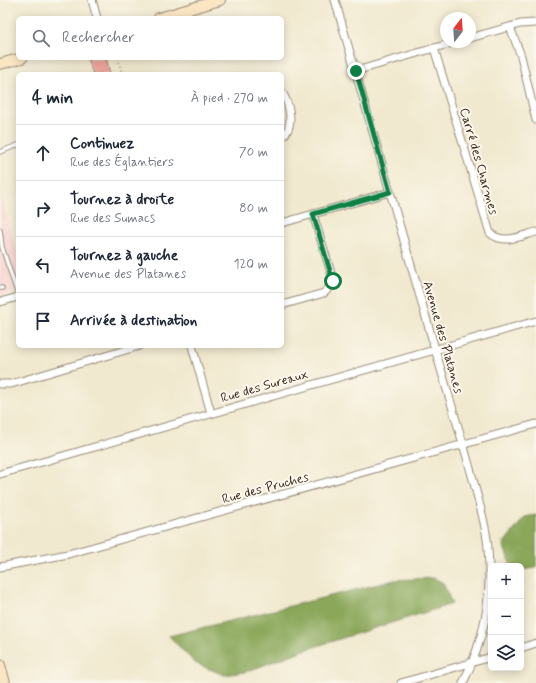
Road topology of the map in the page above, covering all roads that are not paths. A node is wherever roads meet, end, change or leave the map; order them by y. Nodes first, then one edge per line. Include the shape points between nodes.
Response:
1 (92, 0) edge
2 (220, 0) edge
3 (335, 0) edge
4 (96, 16) edge
5 (166, 16) edge
6 (536, 23) edge
7 (510, 26) junction
8 (476, 36) edge
9 (440, 46) edge
10 (434, 48) junction
11 (16, 60) edge
12 (0, 64) edge
13 (356, 71) junction
14 (284, 100) edge
15 (536, 120) edge
16 (284, 136) edge
17 (16, 146) edge
18 (0, 152) edge
19 (390, 192) junction
20 (313, 214) junction
21 (284, 222) edge
22 (0, 230) edge
23 (536, 232) edge
24 (16, 290) edge
25 (16, 297) edge
26 (0, 302) edge
27 (284, 304) edge
28 (536, 322) edge
29 (132, 348) edge
30 (193, 348) edge
31 (435, 350) junction
32 (0, 384) edge
33 (211, 413) junction
34 (536, 424) edge
35 (463, 445) junction
36 (0, 474) edge
37 (0, 567) edge
38 (536, 643) edge
39 (524, 647) edge
40 (488, 658) edge
41 (473, 662) junction
42 (0, 665) edge
43 (5, 683) edge
44 (401, 683) edge
45 (463, 683) edge

1 - 4 street
2 - 5 street
3 - 13 street, Avenue des Platanes
6 - 7 street
7 - 8 street
7 - 15 street via 521,56
9 - 10 street
10 - 13 street
10 - 23 street, Carré des Charmes via 490,233 494,237 506,240
11 - 12 street
13 - 19 street, Avenue des Platanes
14 - 16 street via 290,130
17 - 18 lane
19 - 20 street
19 - 31 street, Avenue des Platanes
20 - 21 street
20 - 27 street via 332,276 332,285 324,293
22 - 24 lane via 2,247
25 - 26 street
28 - 31 street, Rue des Sureaux
29 - 32 street via 11,384
30 - 33 street
31 - 33 street, Rue des Sureaux
31 - 35 street, Avenue des Platanes
33 - 36 street, Rue des Sureaux
34 - 35 street, Rue des Pruches
35 - 37 street, Rue des Pruches via 68,554
35 - 41 street, Avenue des Platanes via 483,520 490,577 488,609 482,638
38 - 39 street
40 - 41 street
41 - 44 street
41 - 45 street, Avenue des Platanes
42 - 43 street

